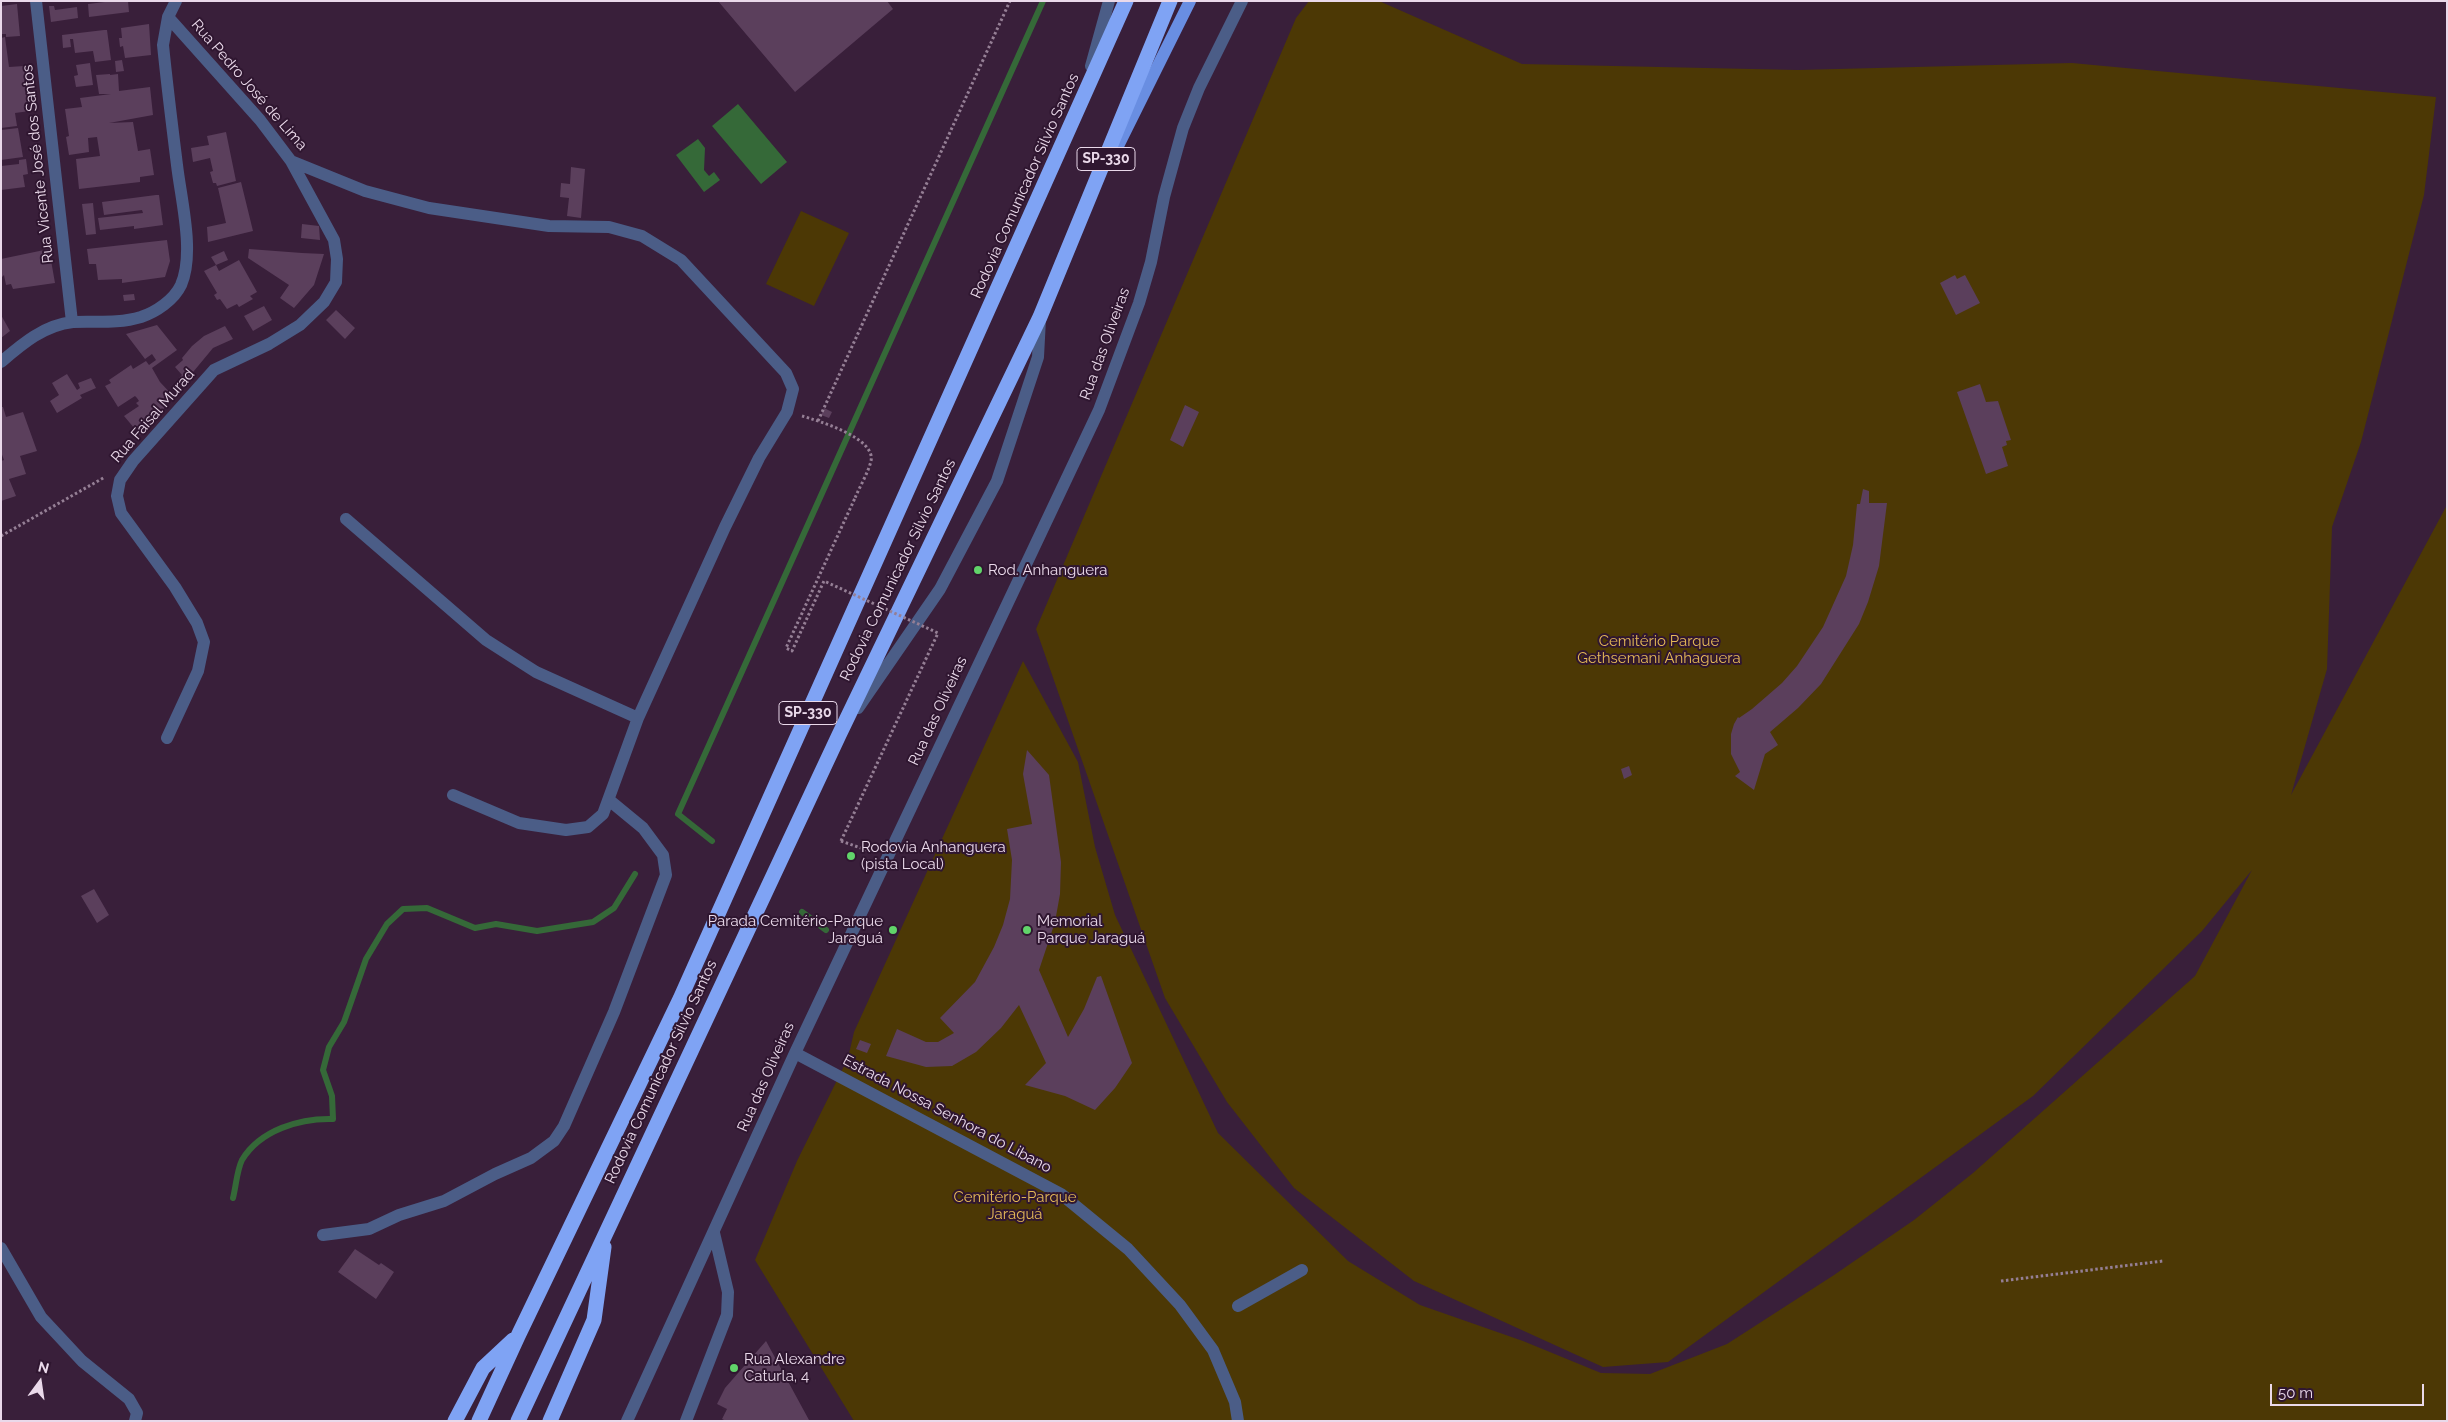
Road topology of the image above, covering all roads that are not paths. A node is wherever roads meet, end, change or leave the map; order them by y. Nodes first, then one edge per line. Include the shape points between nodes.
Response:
1 (36, 1) edge
2 (176, 1) edge
3 (1110, 1) edge
4 (1126, 1) edge
5 (1170, 1) edge
6 (1190, 1) edge
7 (1242, 1) edge
8 (168, 17) junction
9 (1082, 101) junction
10 (291, 161) junction
11 (1086, 207) junction
12 (1040, 317) junction
13 (72, 322) junction
14 (1, 362) edge
15 (346, 519) dead end
16 (638, 718) junction
17 (839, 734) junction
18 (167, 738) dead end
19 (453, 795) dead end
20 (609, 800) junction
21 (795, 1053) junction
22 (607, 1231) junction
23 (714, 1233) junction
24 (323, 1235) dead end
25 (1, 1248) edge
26 (1302, 1270) dead end
27 (1238, 1306) dead end
28 (518, 1336) junction
29 (135, 1421) edge
30 (455, 1421) edge
31 (479, 1421) edge
32 (518, 1421) edge
33 (550, 1421) edge
34 (627, 1421) edge
35 (686, 1421) edge
36 (1238, 1421) edge

1 - 13 street, Rua Vicente José dos Santos
2 - 8 street
3 - 9 street
4 - 9 highway, Rodovia Comunicador Silvio Santos / SP-330
5 - 11 highway, Rodovia Comunicador Silvio Santos / SP-330
6 - 11 main road
7 - 21 street, Rua das Oliveiras via 1183,128 1151,262 1099,410
8 - 10 street, Rua Pedro José de Lima via 260,120
8 - 13 street via 163,44 187,263 181,285 172,300 141,317 101,324
9 - 28 highway, Rodovia Comunicador Silvio Santos / SP-330 via 684,990
10 - 16 street, Rua Pedro José de Lima via 365,191 429,208 549,226 609,227 642,236 681,260 786,373 793,389 787,412 759,458 725,527
10 - 18 street, Rua Faisal Murad via 334,240 338,258 336,282 324,302 300,325 214,370 120,480 117,496 121,513 175,586 197,623 204,642 198,671
11 - 12 highway, Rodovia Comunicador Silvio Santos / SP-330
12 - 17 highway, Rodovia Comunicador Silvio Santos / SP-330
12 - 17 street via 1038,357 997,481 940,589
13 - 14 street via 52,327 27,340
15 - 16 street via 486,640 536,672
16 - 20 street
17 - 22 highway, Rodovia Comunicador Silvio Santos / SP-330
19 - 20 street via 519,822 566,830 588,827 603,814
20 - 24 street via 643,828 663,855 666,875 614,1012 564,1126 554,1140 531,1158 444,1201 368,1229
21 - 23 street, Rua das Oliveiras
21 - 36 street, Estrada Nossa Senhora do Libano via 1061,1194 1128,1249 1180,1305 1213,1350 1235,1402
22 - 32 highway, Rodovia Comunicador Silvio Santos / SP-330
22 - 33 highway via 594,1320
23 - 34 street, Rua das Oliveiras
23 - 35 street via 728,1292 728,1315
25 - 29 street via 41,1317 82,1361 129,1399 137,1413
26 - 27 street
28 - 30 highway via 483,1368
28 - 31 highway, Rodovia Comunicador Silvio Santos / SP-330

